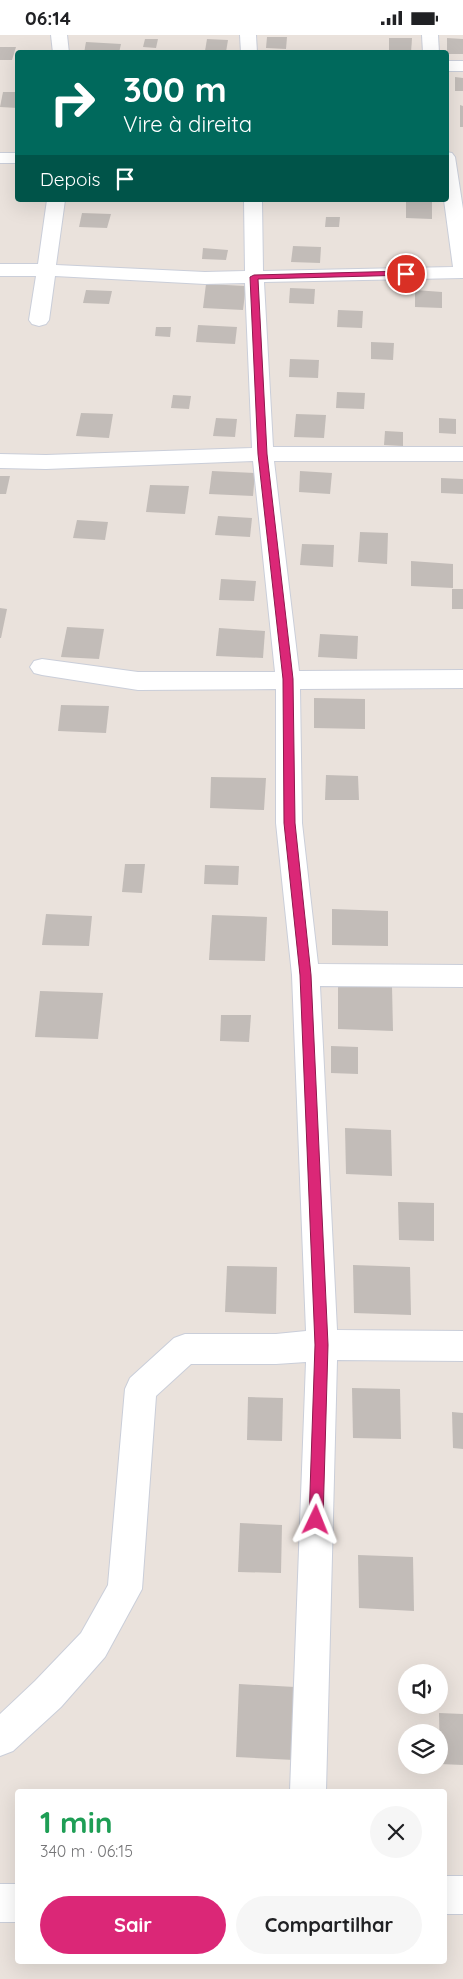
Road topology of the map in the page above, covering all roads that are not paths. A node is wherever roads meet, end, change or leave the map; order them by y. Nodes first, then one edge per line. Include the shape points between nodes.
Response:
1 (59, 35) edge
2 (248, 35) edge
3 (430, 35) edge
4 (61, 50) edge
5 (249, 50) edge
6 (431, 50) edge
7 (463, 65) edge
8 (449, 66) edge
9 (0, 158) edge
10 (15, 158) edge
11 (449, 158) edge
12 (463, 158) edge
13 (449, 178) edge
14 (56, 202) edge
15 (254, 202) edge
16 (0, 270) edge
17 (46, 270) junction
18 (463, 271) edge
19 (254, 277) junction
20 (39, 319) dead end
21 (263, 454) junction
22 (463, 455) edge
23 (0, 461) edge
24 (42, 667) dead end
25 (288, 679) junction
26 (463, 679) edge
27 (306, 975) junction
28 (463, 975) edge
29 (322, 1345) junction
30 (463, 1346) edge
31 (0, 1738) edge
32 (308, 1789) edge
33 (447, 1895) edge
34 (463, 1895) edge
35 (0, 1903) edge
36 (15, 1903) edge

1 - 4 street
2 - 5 street
3 - 6 street
7 - 8 street
9 - 10 street
11 - 12 street
13 - 18 street
14 - 17 street
15 - 19 street
16 - 17 street
17 - 19 street via 204,279
17 - 20 street
18 - 19 street
19 - 21 street
21 - 22 street
21 - 23 street
21 - 25 street
24 - 25 street via 138,681
25 - 26 street
25 - 27 street via 289,823
27 - 28 street
27 - 29 street
29 - 30 street
29 - 31 street via 276,1349 185,1349 141,1389 125,1589 94,1645
29 - 32 street
33 - 34 street
35 - 36 street

